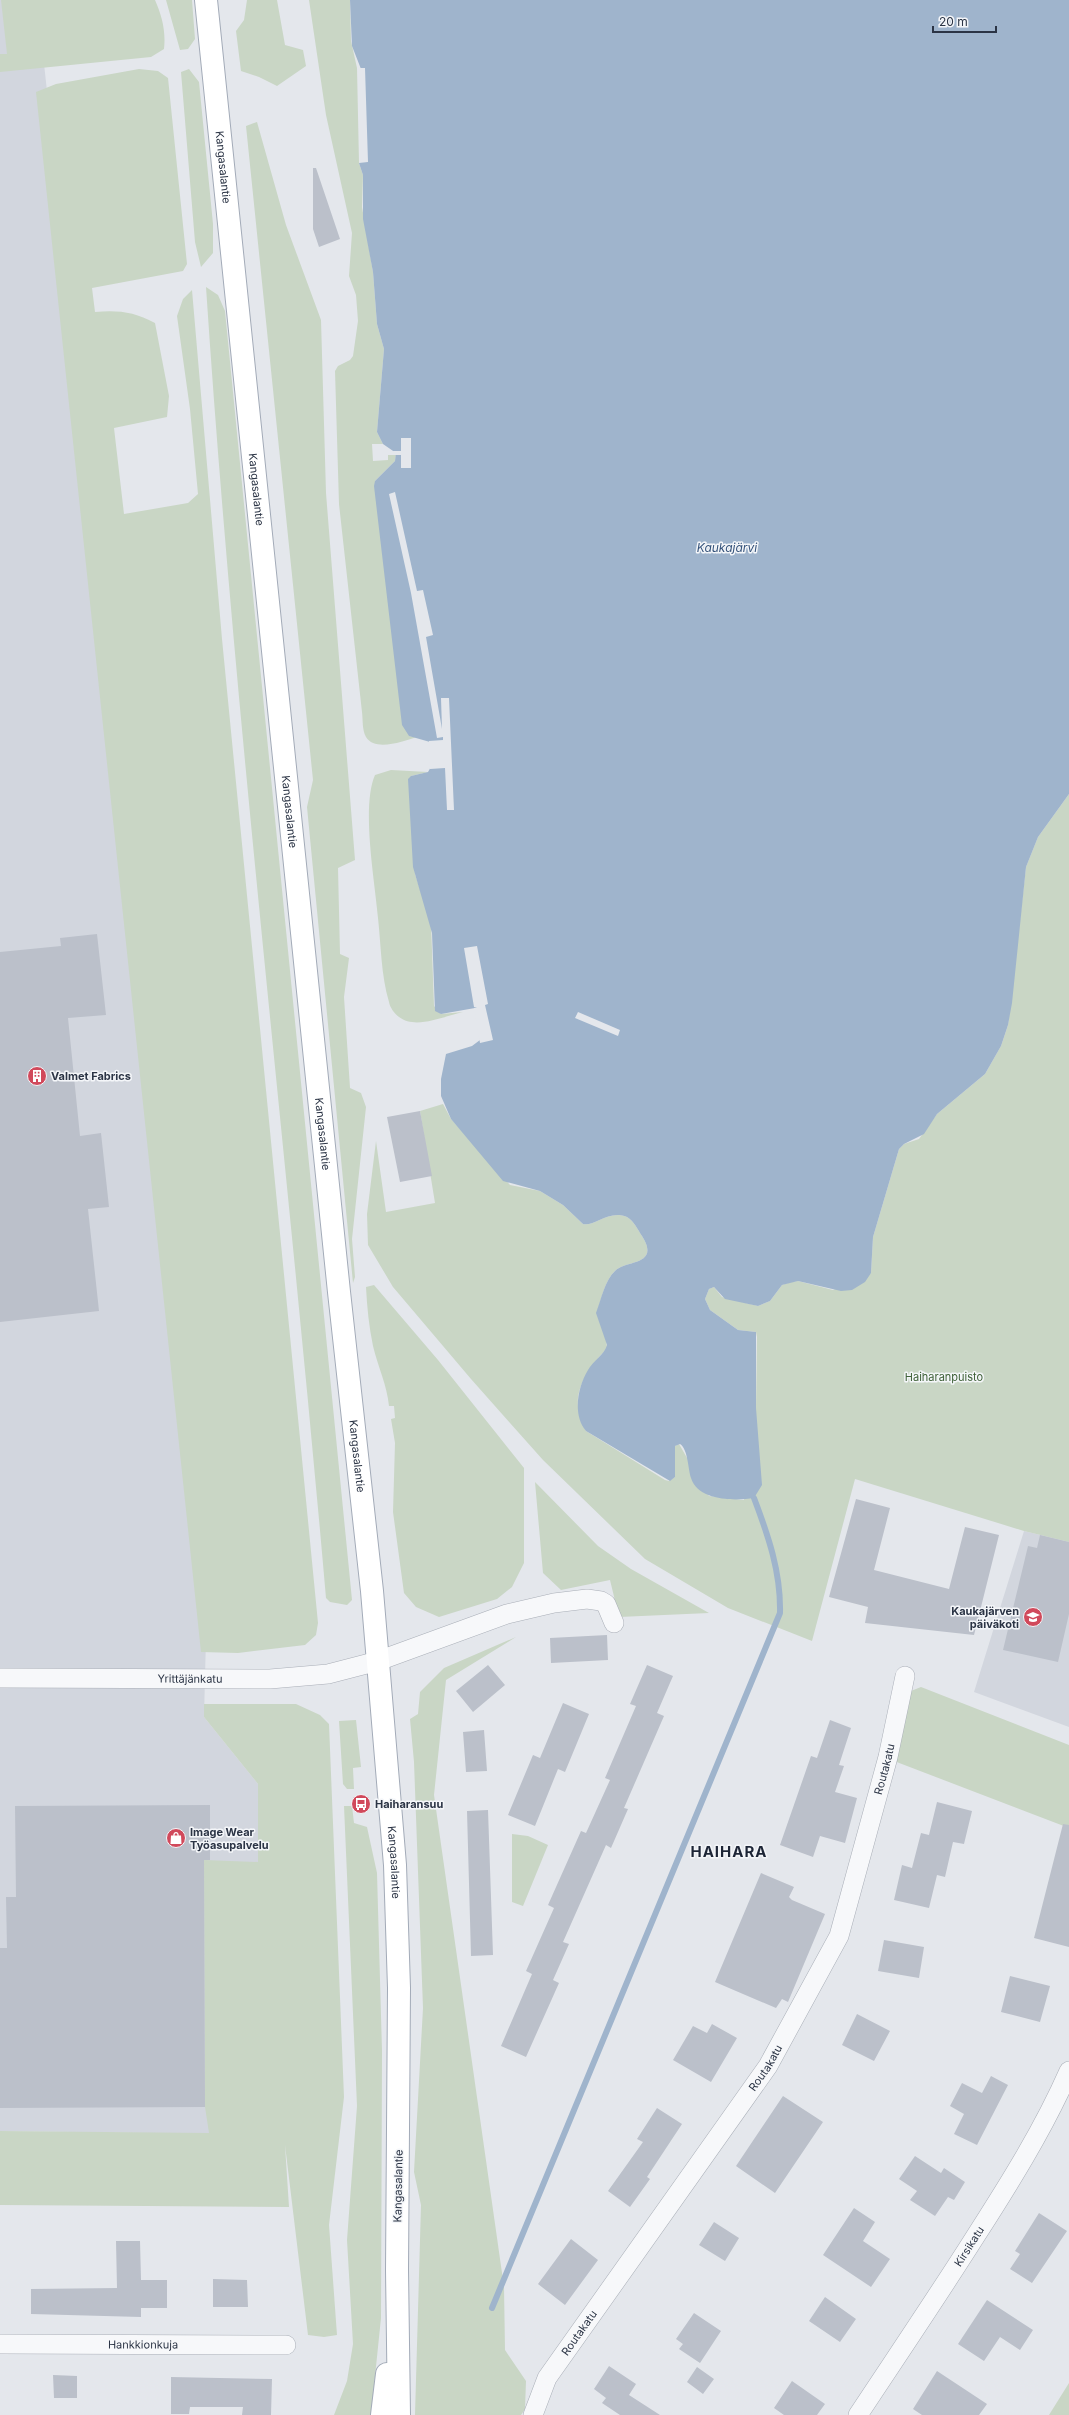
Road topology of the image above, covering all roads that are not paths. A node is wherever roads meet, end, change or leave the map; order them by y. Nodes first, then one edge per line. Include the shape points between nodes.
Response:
1 (206, 0) edge
2 (614, 1623) dead end
3 (378, 1660) junction
4 (904, 1676) dead end
5 (0, 1678) edge
6 (1069, 2071) edge
7 (397, 2270) junction
8 (0, 2344) edge
9 (286, 2344) dead end
10 (382, 2415) edge
11 (399, 2415) edge
12 (533, 2415) edge
13 (858, 2415) edge

1 - 3 main road, Kangasalantie
2 - 3 street via 606,1604 601,1601 587,1599 554,1603 484,1621
3 - 5 street, Yrittäjänkatu via 328,1674 270,1679
3 - 7 main road, Kangasalantie via 398,1920
4 - 12 street, Routakatu via 888,1756 839,1936 768,2066 547,2378
6 - 13 street, Kirsikatu via 1053,2108 1014,2176
7 - 10 main road, Kangasalantie
7 - 11 main road, Kangasalantie
8 - 9 street, Hankkionkuja

